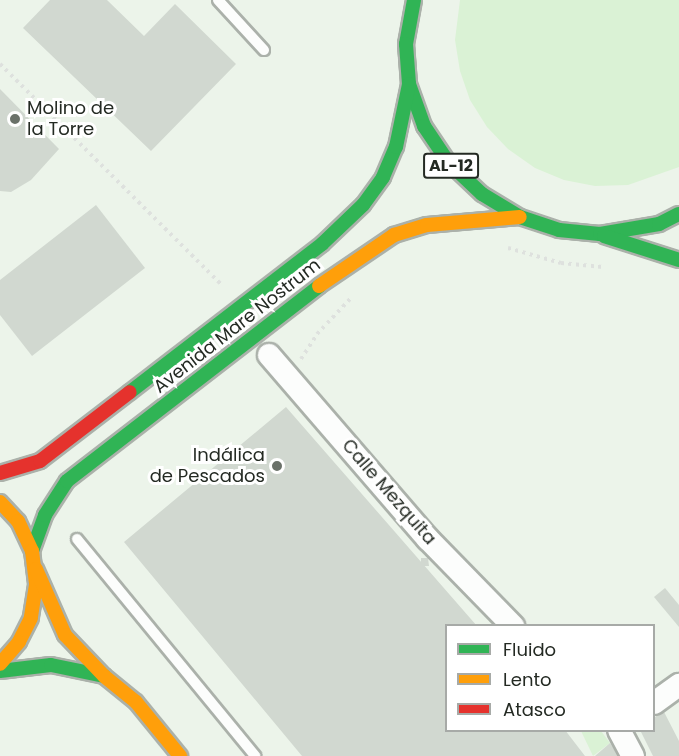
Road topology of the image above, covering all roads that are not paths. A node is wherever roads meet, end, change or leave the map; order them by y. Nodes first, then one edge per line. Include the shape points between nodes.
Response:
1 (218, 0) edge
2 (410, 3) edge
3 (264, 50) dead end
4 (409, 84) junction
5 (679, 214) edge
6 (520, 217) junction
7 (600, 234) junction
8 (679, 260) edge
9 (269, 355) dead end
10 (0, 472) edge
11 (0, 502) edge
12 (77, 539) dead end
13 (32, 551) junction
14 (36, 569) junction
15 (511, 624) edge
16 (0, 664) edge
17 (0, 671) edge
18 (104, 676) junction
19 (679, 685) edge
20 (655, 702) edge
21 (620, 732) edge
22 (180, 756) edge
23 (255, 756) edge
24 (633, 756) edge

1 - 3 lane
2 - 4 main road, AL-12 via 406,44
4 - 6 main road, AL-12 via 424,126 449,163 482,194
4 - 10 main road, Avenida Mare Nostrum via 396,147 383,177 363,205 322,244 40,461
5 - 7 main road, AL-12 via 659,224
6 - 7 main road, AL-12 via 559,230
6 - 13 main road, Avenida Mare Nostrum via 427,225 394,235 342,268 67,481 45,515
7 - 8 main road, AL-12
9 - 15 street, Calle Mezquita via 428,539
11 - 13 main road via 18,521
12 - 23 lane
13 - 14 main road
14 - 16 main road via 31,618 20,642
14 - 18 main road via 62,630
17 - 18 main road via 51,665
18 - 22 main road via 136,702
19 - 20 street
21 - 24 street

